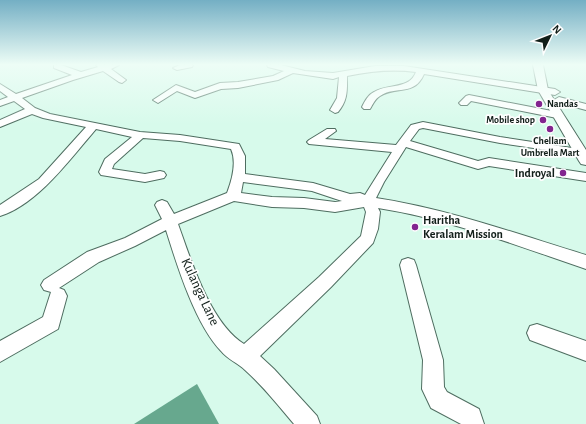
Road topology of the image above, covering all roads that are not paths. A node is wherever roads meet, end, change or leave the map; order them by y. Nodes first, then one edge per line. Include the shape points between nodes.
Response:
1 (52, 85) edge
2 (239, 85) edge
3 (342, 85) edge
4 (411, 85) edge
5 (500, 85) edge
6 (548, 85) edge
7 (551, 85) edge
8 (0, 87) edge
9 (552, 94) junction
10 (14, 97) junction
11 (158, 100) dead end
12 (0, 102) edge
13 (464, 103) dead end
14 (586, 107) edge
15 (367, 108) dead end
16 (32, 110) junction
17 (335, 110) dead end
18 (557, 115) junction
19 (0, 124) edge
20 (92, 126) junction
21 (331, 131) dead end
22 (140, 135) junction
23 (401, 146) junction
24 (584, 152) edge
25 (160, 176) dead end
26 (238, 177) junction
27 (586, 177) edge
28 (233, 196) junction
29 (369, 200) junction
30 (162, 205) dead end
31 (0, 211) edge
32 (170, 222) junction
33 (586, 262) edge
34 (408, 265) dead end
35 (537, 333) dead end
36 (586, 351) edge
37 (0, 352) edge
38 (245, 356) junction
39 (309, 424) edge
40 (473, 424) edge

1 - 10 street
2 - 11 street via 220,86 195,95 176,88
3 - 17 street via 344,98
4 - 15 street via 386,90 373,97
5 - 9 street
6 - 9 main road
7 - 9 main road
8 - 10 street
9 - 14 street
9 - 18 main road
9 - 24 main road
10 - 12 street
10 - 16 street
13 - 18 street via 469,98
16 - 19 street
16 - 20 street
18 - 24 main road
20 - 22 street
20 - 31 street via 44,182
21 - 23 street via 313,142
22 - 25 street via 109,162 105,172 145,178
22 - 26 street via 235,146 239,150
23 - 24 street via 415,127 423,125 500,140
23 - 27 street via 478,165 489,162
23 - 29 street
26 - 28 street
26 - 29 street via 313,187 350,199
28 - 29 street via 335,207
28 - 32 street
29 - 33 street via 452,219
29 - 38 street via 373,212 368,239
30 - 32 street, Kulanga Lane
32 - 37 street via 93,257 54,291 51,323
32 - 38 street, Kulanga Lane via 189,276 210,320 228,345
34 - 40 street via 433,360 433,389 439,400 471,417
35 - 36 street
38 - 39 street, Kulanga Lane

